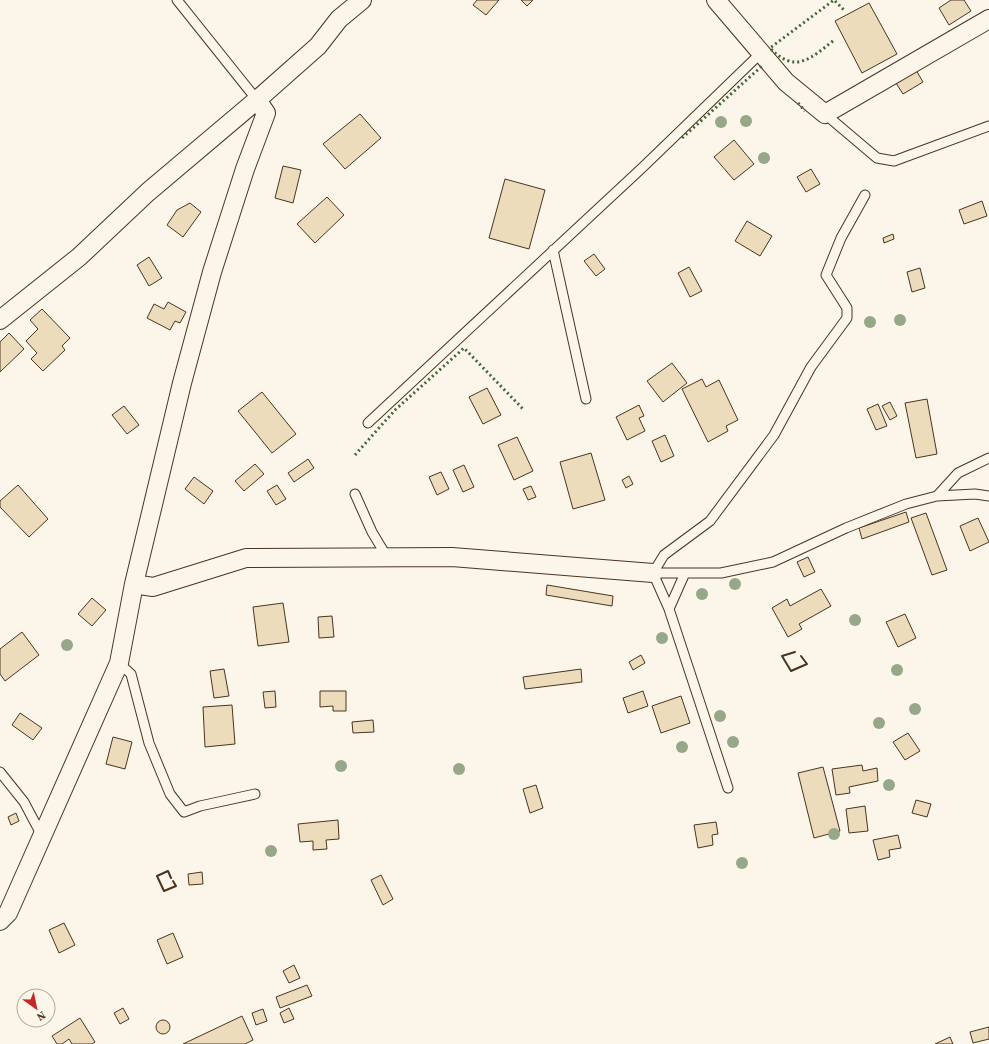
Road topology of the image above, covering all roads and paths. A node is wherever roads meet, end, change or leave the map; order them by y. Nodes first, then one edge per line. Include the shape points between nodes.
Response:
1 (178, 0) edge
2 (362, 0) edge
3 (716, 0) edge
4 (989, 19) edge
5 (761, 53) junction
6 (257, 100) junction
7 (825, 114) junction
8 (989, 126) edge
9 (865, 195) dead end
10 (553, 250) junction
11 (0, 320) edge
12 (586, 399) dead end
13 (368, 423) dead end
14 (989, 458) edge
15 (355, 494) dead end
16 (936, 496) junction
17 (989, 496) edge
18 (387, 557) junction
19 (652, 573) junction
20 (685, 573) junction
21 (134, 584) junction
22 (669, 608) junction
23 (119, 663) junction
24 (0, 772) edge
25 (728, 788) dead end
26 (255, 794) dead end
27 (42, 836) junction
28 (0, 921) edge

1 - 6 lane
2 - 6 street via 339,19 318,46
3 - 5 street
4 - 7 street
5 - 7 street via 786,82
5 - 10 lane
6 - 11 street via 148,192 79,257
6 - 21 street via 266,113 212,272 182,383
7 - 8 lane via 877,158 894,161
9 - 19 lane via 841,238 826,275 846,308 847,318 811,367 774,435 710,521 664,555
10 - 12 lane
10 - 13 lane
14 - 16 lane via 958,473
15 - 18 lane via 372,532
16 - 17 lane
16 - 20 lane via 878,514 773,562 721,573
18 - 19 street via 452,557
18 - 21 street via 246,558 153,587
19 - 20 lane
19 - 22 lane
20 - 22 lane
21 - 23 street
22 - 25 lane
23 - 26 lane via 131,674 149,743 170,794 184,812
23 - 27 street
24 - 27 lane via 24,802
27 - 28 street via 8,913

